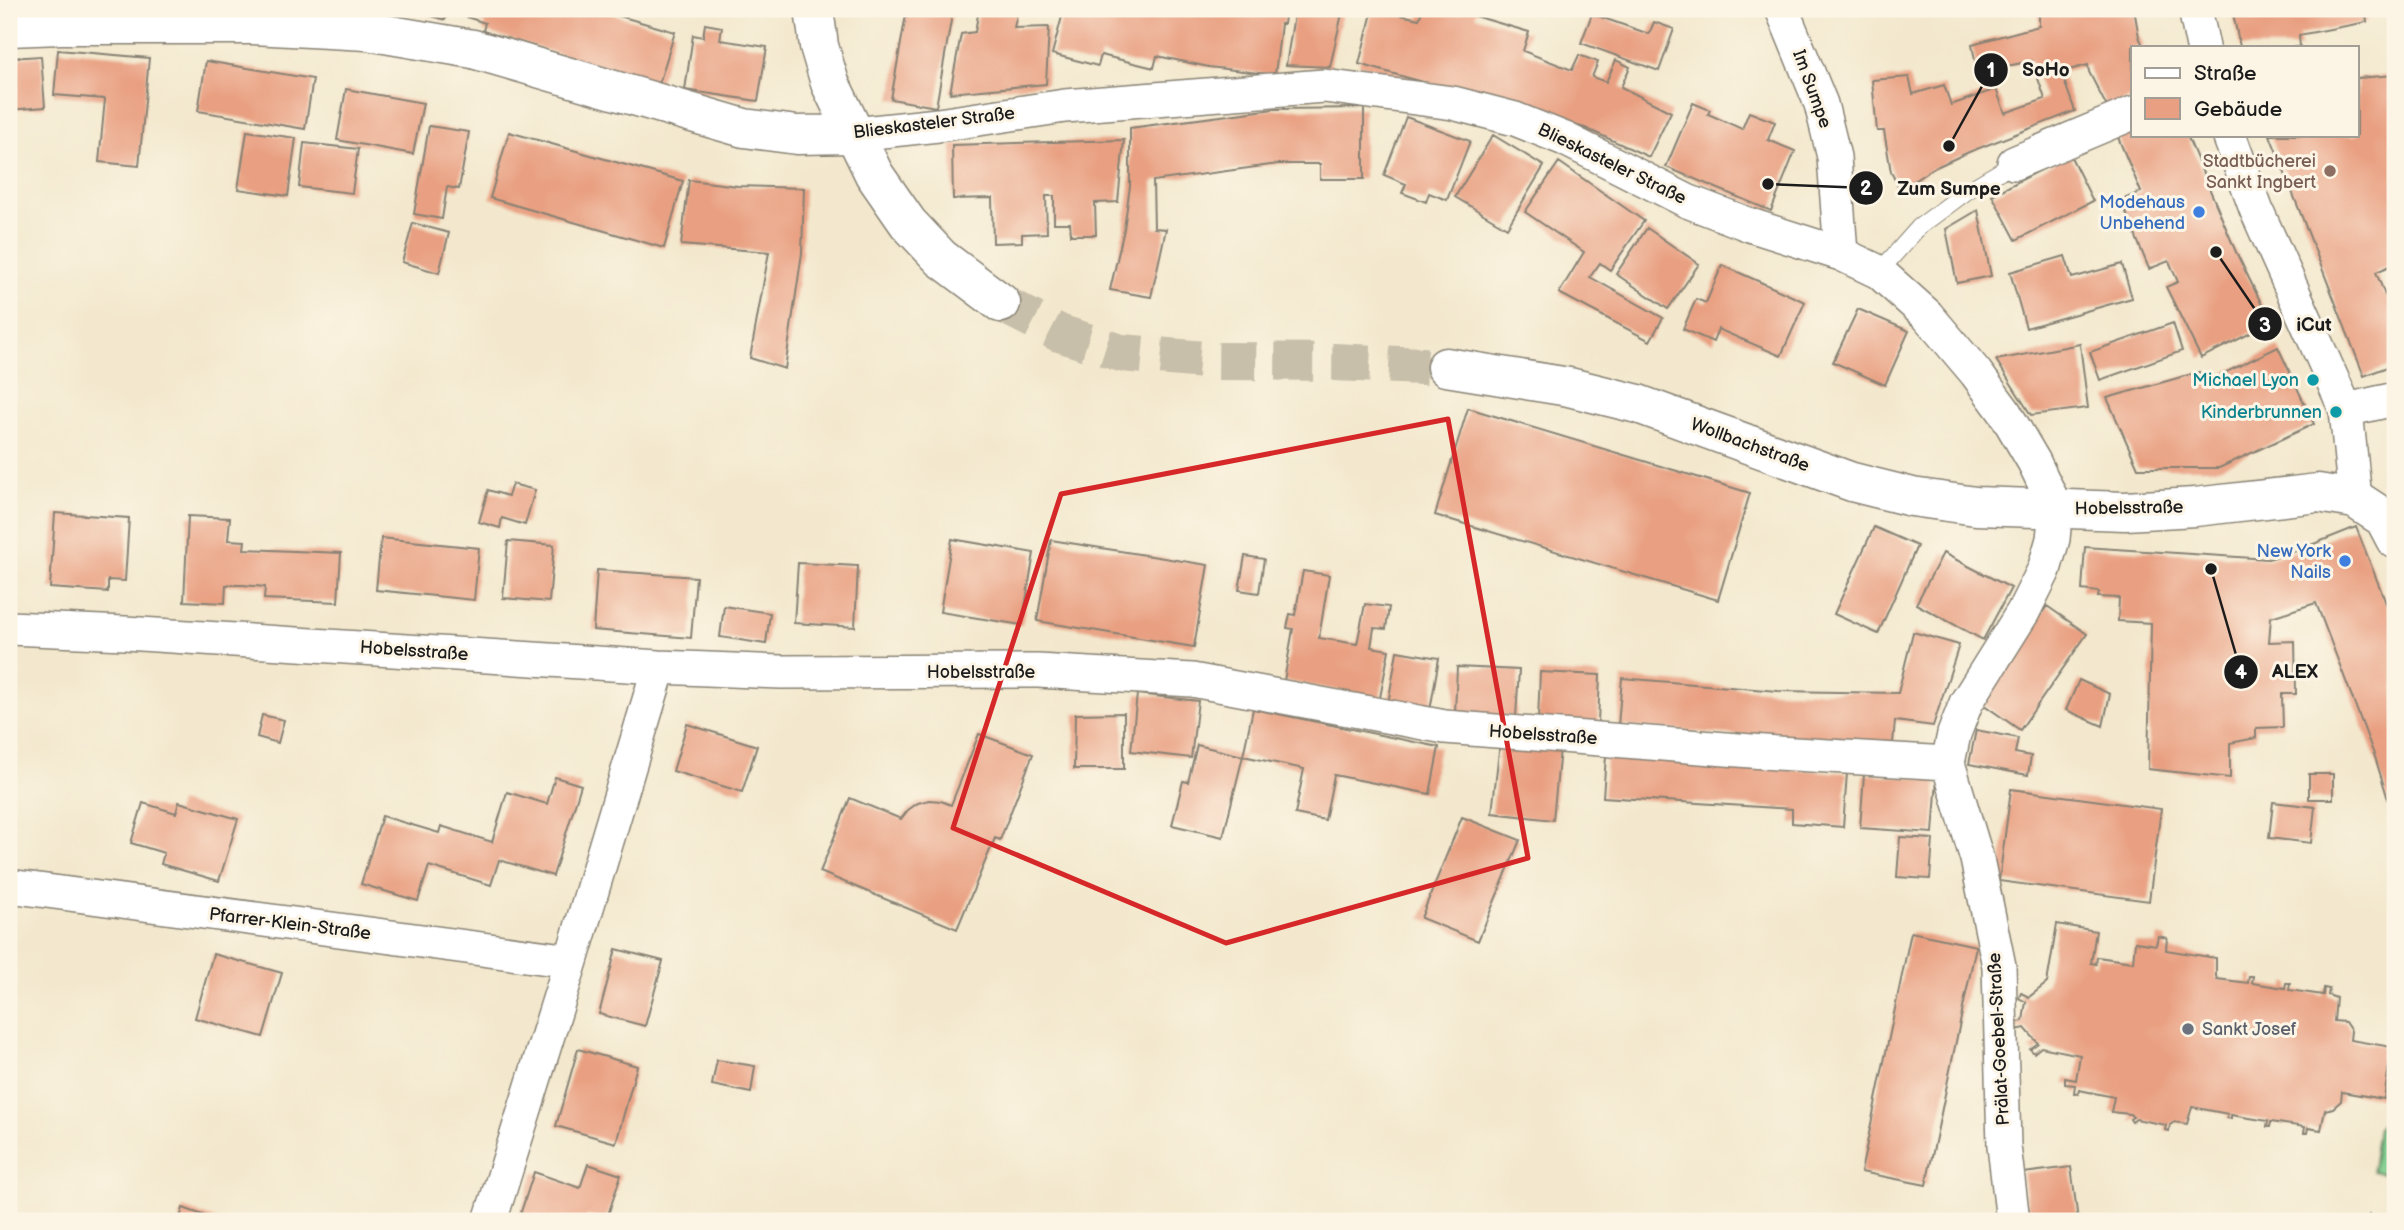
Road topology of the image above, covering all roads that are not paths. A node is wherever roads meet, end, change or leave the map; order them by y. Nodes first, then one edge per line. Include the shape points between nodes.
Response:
1 (814, 9) edge
2 (1782, 9) edge
3 (2195, 9) edge
4 (356, 20) edge
5 (9, 27) edge
6 (2203, 46) edge
7 (2131, 114) edge
8 (853, 134) junction
9 (2229, 136) edge
10 (2014, 163) joint
11 (1842, 254) junction
12 (1879, 272) junction
13 (1001, 303) tunnel mouth
14 (1446, 367) tunnel mouth
15 (2395, 398) edge
16 (2346, 410) junction
17 (2355, 499) junction
18 (2056, 508) junction
19 (2395, 539) edge
20 (9, 628) edge
21 (659, 667) junction
22 (1948, 763) junction
23 (1977, 859) joint
24 (9, 886) edge
25 (571, 961) junction
26 (490, 1221) edge
27 (2013, 1221) edge

1 - 8 main road via 830,83
2 - 11 street, Im Sumpe via 1821,104 1834,157
3 - 6 street
4 - 5 main road, Blieskasteler Straße
4 - 8 main road, Blieskasteler Straße via 744,128 797,135
7 - 10 street
8 - 11 street, Blieskasteler Straße via 1065,106 1246,90 1324,86 1390,93 1515,119 1687,201
8 - 13 main road via 908,223 942,258
9 - 16 street via 2256,209
10 - 12 lane via 1919,227
11 - 12 street, Blieskasteler Straße
12 - 18 street, Blieskasteler Straße via 1927,315 1976,373 2004,411
14 - 18 main road, Wollbachstraße via 1569,387 1638,404 1852,482 1900,494 1976,506
15 - 16 street
16 - 17 street
17 - 18 main road, Hobelsstraße via 2318,493 2195,507
17 - 19 main road via 2384,518
18 - 22 street, Hobelsstraße via 2044,570 1966,703
20 - 21 street, Hobelsstraße
21 - 22 street, Hobelsstraße via 781,672 1038,671 1192,680 1445,727
21 - 25 street
22 - 23 street, Hobelsstraße
23 - 27 street, Prälat-Goebel-Straße via 1999,966 2004,1146
24 - 25 street, Pfarrer-Klein-Straße
25 - 26 street

